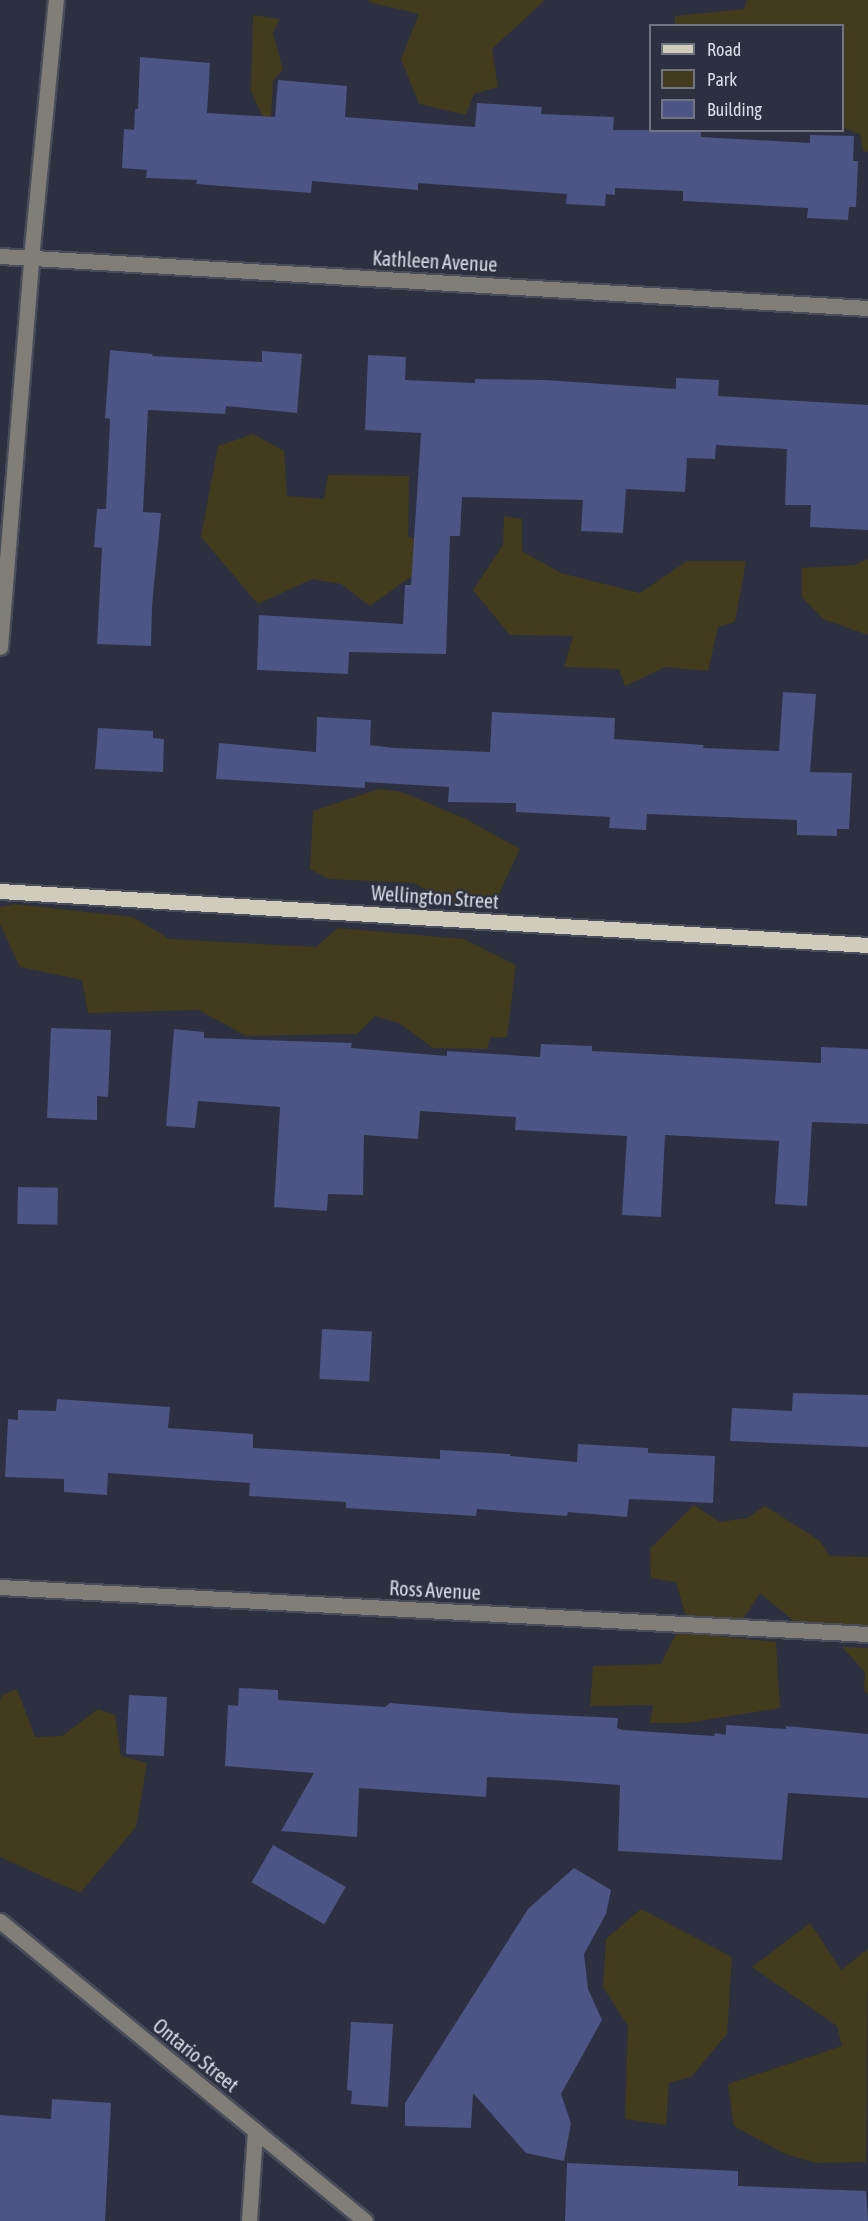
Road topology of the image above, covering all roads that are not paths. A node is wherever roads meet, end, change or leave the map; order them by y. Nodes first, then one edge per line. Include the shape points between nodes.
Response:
1 (56, 0) edge
2 (0, 256) edge
3 (31, 258) junction
4 (868, 308) edge
5 (0, 646) edge
6 (0, 891) edge
7 (868, 945) edge
8 (0, 1587) edge
9 (868, 1634) edge
10 (0, 1921) edge
11 (255, 2130) junction
12 (249, 2221) edge
13 (365, 2221) edge

1 - 3 street
2 - 3 street, Kathleen Avenue
3 - 4 street, Kathleen Avenue
3 - 5 street
6 - 7 main road, Wellington Street
8 - 9 street, Ross Avenue
10 - 11 street, Ontario Street
11 - 12 street
11 - 13 street, Ontario Street

